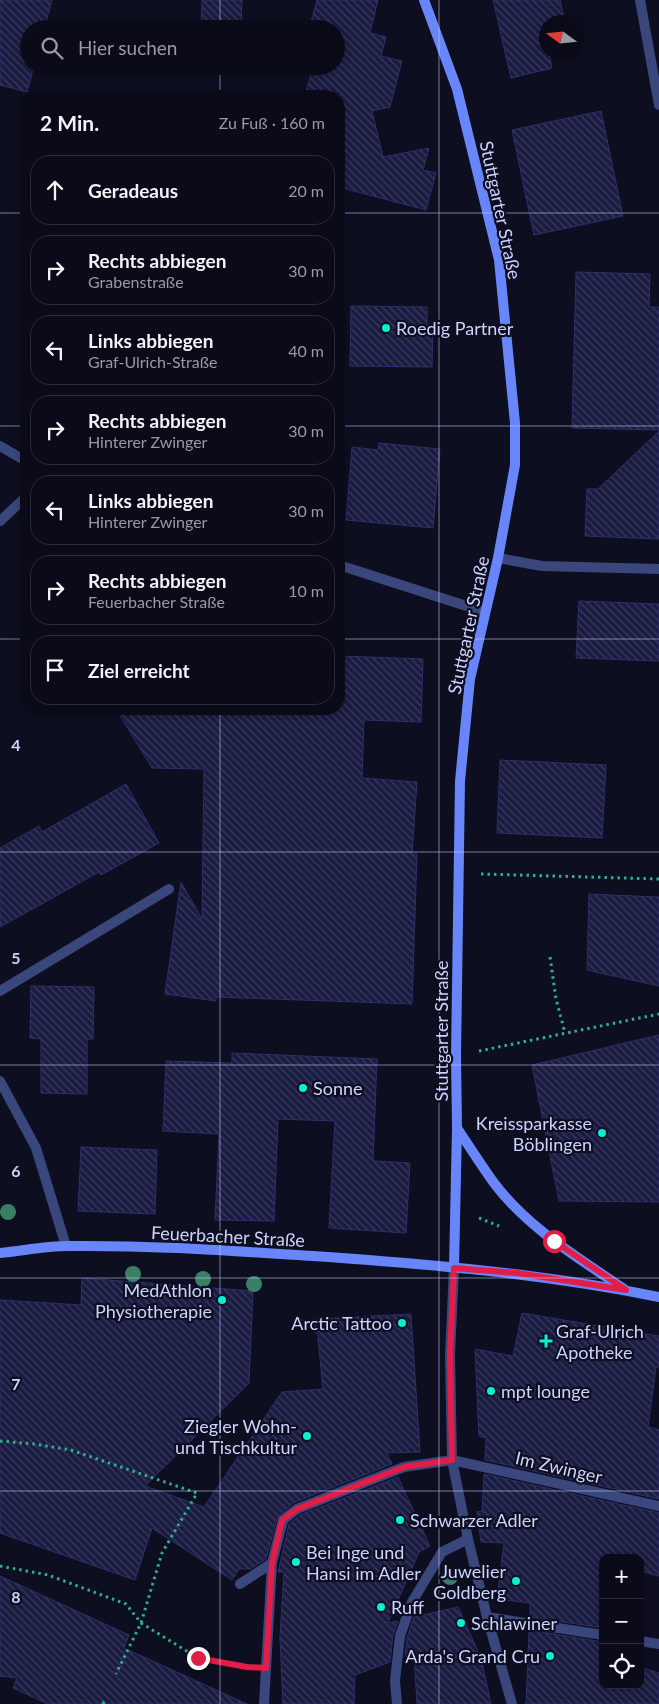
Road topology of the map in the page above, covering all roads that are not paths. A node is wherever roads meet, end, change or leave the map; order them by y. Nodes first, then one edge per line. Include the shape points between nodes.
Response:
1 (424, 0) edge
2 (640, 0) edge
3 (659, 105) edge
4 (0, 446) edge
5 (20, 458) edge
6 (20, 503) edge
7 (0, 521) edge
8 (498, 558) junction
9 (345, 567) edge
10 (659, 569) edge
11 (485, 612) junction
12 (169, 888) dead end
13 (0, 991) edge
14 (0, 1081) edge
15 (457, 1128) junction
16 (66, 1246) junction
17 (0, 1254) edge
18 (454, 1268) junction
19 (626, 1290) junction
20 (659, 1297) edge
21 (452, 1460) junction
22 (659, 1506) edge
23 (468, 1539) junction
24 (272, 1563) junction
25 (240, 1584) dead end
26 (488, 1617) junction
27 (599, 1634) edge
28 (644, 1642) edge
29 (659, 1644) edge
30 (264, 1704) edge
31 (397, 1704) edge
32 (512, 1704) edge

1 - 8 main road, Stuttgarter Straße via 458,89 499,260 515,423 514,465
2 - 3 street
4 - 5 street
6 - 7 street
8 - 10 street via 542,566
8 - 11 main road, Stuttgarter Straße
9 - 11 street
11 - 15 main road, Stuttgarter Straße via 470,679 461,772
12 - 13 street
14 - 16 street via 36,1148
15 - 18 main road, Stuttgarter Straße
15 - 19 main road via 494,1183 528,1220
16 - 17 main road, Feuerbacher Straße
16 - 18 main road, Feuerbacher Straße via 198,1248
18 - 19 main road, Feuerbacher Straße via 517,1273
18 - 21 street via 450,1355
19 - 20 main road, Feuerbacher Straße
21 - 22 street, Im Zwinger
21 - 23 street
21 - 24 street via 404,1467 297,1509 282,1520
23 - 26 street
23 - 31 street via 442,1552 412,1602 400,1636 395,1681
24 - 25 street
24 - 30 street
26 - 27 street
26 - 32 street
28 - 29 street

